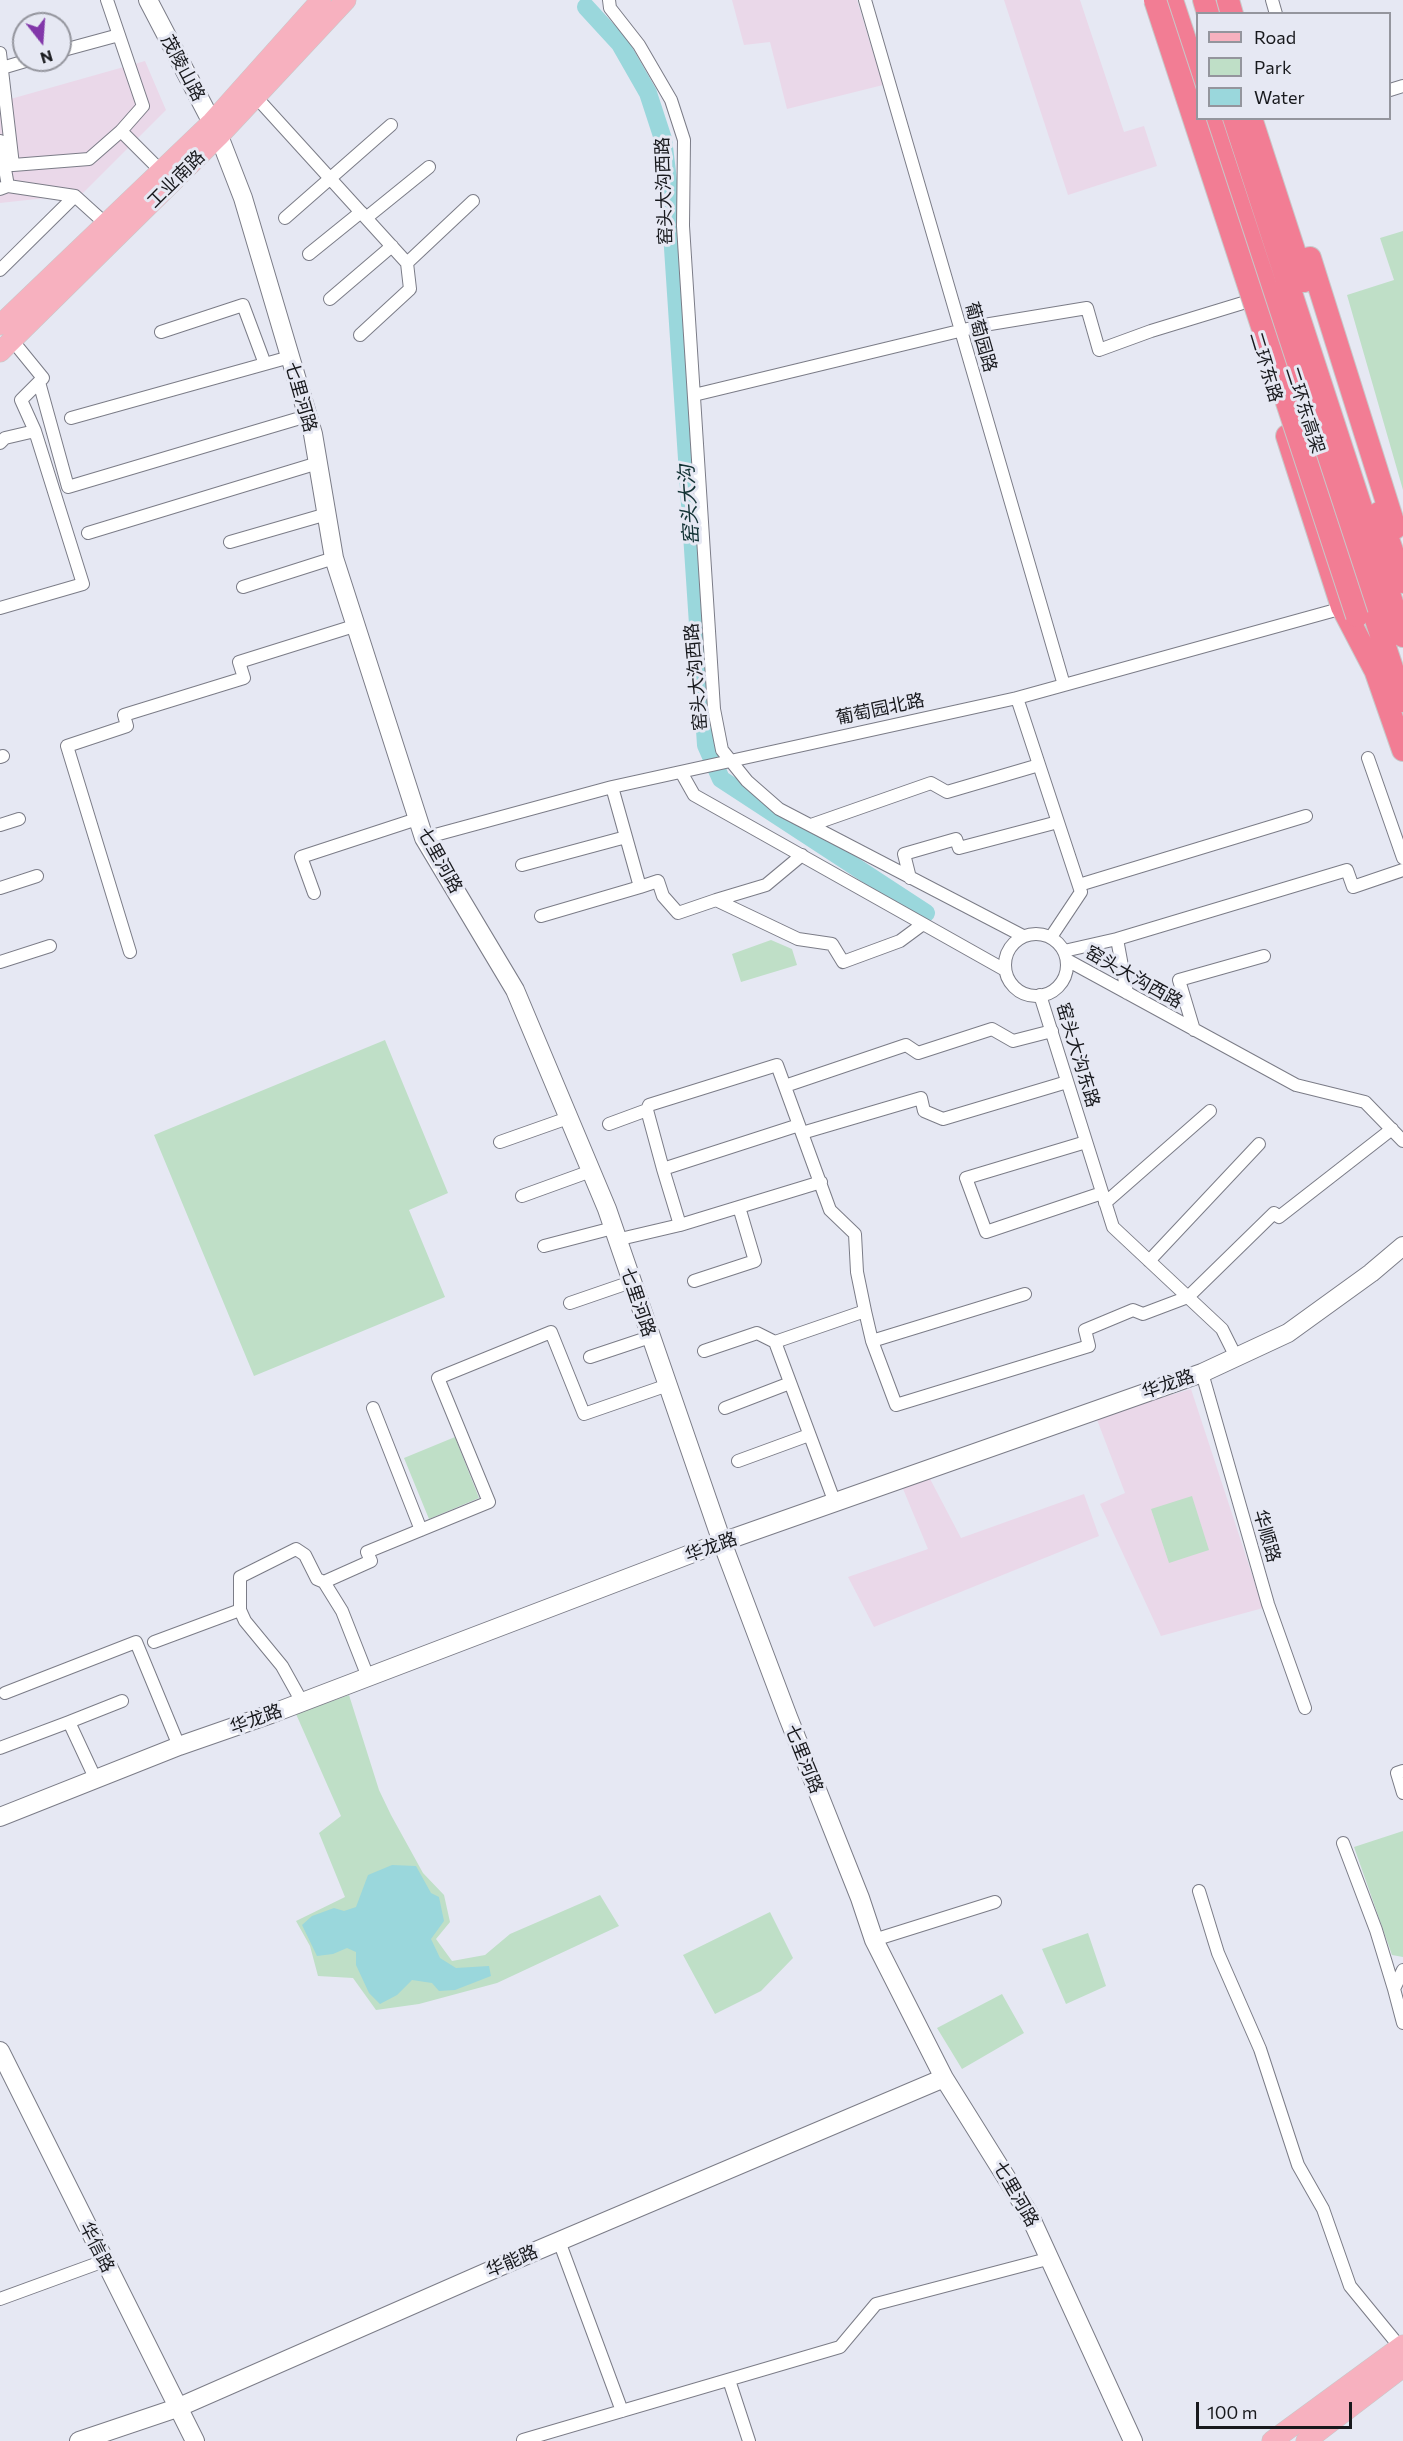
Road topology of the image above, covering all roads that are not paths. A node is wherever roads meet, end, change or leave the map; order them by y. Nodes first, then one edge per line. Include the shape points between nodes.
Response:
1 (107, 0) edge
2 (148, 0) edge
3 (321, 0) edge
4 (346, 0) edge
5 (609, 0) edge
6 (865, 0) edge
7 (1147, 0) edge
8 (1155, 0) edge
9 (1170, 5) edge
10 (119, 34) junction
11 (72, 48) edge
12 (0, 53) edge
13 (1166, 56) junction
14 (12, 65) edge
15 (2, 68) junction
16 (1196, 76) edge
17 (1196, 92) edge
18 (256, 97) junction
19 (1206, 120) edge
20 (1211, 120) edge
21 (1235, 120) edge
22 (1244, 120) edge
23 (1252, 120) edge
24 (1268, 120) edge
25 (391, 125) dead end
26 (215, 129) junction
27 (121, 131) junction
28 (0, 141) edge
29 (429, 167) dead end
30 (161, 171) junction
31 (330, 178) junction
32 (4, 188) edge
33 (75, 196) junction
34 (473, 201) dead end
35 (363, 215) junction
36 (285, 218) dead end
37 (106, 225) junction
38 (392, 246) junction
39 (309, 254) dead end
40 (408, 263) junction
41 (0, 270) edge
42 (330, 299) dead end
43 (1246, 302) junction
44 (960, 331) junction
45 (161, 332) dead end
46 (360, 335) dead end
47 (4, 339) edge
48 (290, 357) junction
49 (265, 364) junction
50 (39, 382) junction
51 (694, 395) junction
52 (307, 416) junction
53 (71, 418) dead end
54 (35, 431) junction
55 (0, 443) edge
56 (318, 463) junction
57 (327, 514) junction
58 (88, 533) dead end
59 (230, 542) dead end
60 (1403, 555) edge
61 (334, 558) junction
62 (1403, 582) edge
63 (243, 587) dead end
64 (1403, 607) edge
65 (0, 608) edge
66 (1350, 612) junction
67 (354, 626) junction
68 (1403, 636) edge
69 (1064, 685) junction
70 (1017, 698) junction
71 (1403, 701) edge
72 (1403, 750) edge
73 (1368, 758) dead end
74 (731, 761) junction
75 (1039, 765) junction
76 (681, 772) junction
77 (612, 787) junction
78 (1306, 816) dead end
79 (19, 819) dead end
80 (417, 819) junction
81 (1058, 822) junction
82 (0, 825) edge
83 (811, 825) junction
84 (626, 837) junction
85 (424, 838) junction
86 (802, 855) junction
87 (1403, 858) edge
88 (522, 865) dead end
89 (1403, 870) edge
90 (37, 876) dead end
91 (910, 878) junction
92 (1079, 885) junction
93 (640, 886) junction
94 (0, 888) edge
95 (314, 892) dead end
96 (716, 900) junction
97 (541, 916) dead end
98 (923, 924) junction
99 (1023, 936) junction
100 (1051, 937) junction
101 (1117, 939) junction
102 (50, 946) dead end
103 (130, 952) dead end
104 (1065, 956) junction
105 (1264, 956) dead end
106 (0, 962) edge
107 (1005, 970) junction
108 (1127, 993) junction
109 (1040, 995) junction
110 (1194, 1030) junction
111 (1052, 1031) junction
112 (1067, 1082) junction
113 (785, 1086) junction
114 (647, 1110) junction
115 (1210, 1111) dead end
116 (568, 1118) junction
117 (609, 1124) dead end
118 (801, 1129) junction
119 (1392, 1129) junction
120 (1403, 1141) edge
121 (500, 1142) dead end
122 (1086, 1142) junction
123 (1259, 1144) dead end
124 (663, 1169) junction
125 (591, 1171) junction
126 (821, 1182) junction
127 (522, 1196) dead end
128 (1104, 1198) junction
129 (739, 1207) junction
130 (680, 1226) junction
131 (615, 1234) junction
132 (544, 1246) dead end
133 (1403, 1246) edge
134 (1149, 1261) junction
135 (694, 1281) dead end
136 (631, 1282) junction
137 (1025, 1294) dead end
138 (1188, 1297) junction
139 (570, 1303) dead end
140 (865, 1311) junction
141 (650, 1337) junction
142 (872, 1341) junction
143 (775, 1342) junction
144 (705, 1351) dead end
145 (590, 1357) dead end
146 (1236, 1357) junction
147 (1202, 1373) junction
148 (790, 1383) junction
149 (668, 1385) junction
150 (373, 1408) dead end
151 (724, 1408) dead end
152 (809, 1435) junction
153 (738, 1461) dead end
154 (834, 1503) junction
155 (421, 1530) junction
156 (722, 1542) junction
157 (324, 1582) junction
158 (240, 1610) junction
159 (154, 1642) dead end
160 (368, 1677) junction
161 (5, 1693) dead end
162 (122, 1701) dead end
163 (302, 1702) junction
164 (1305, 1708) dead end
165 (69, 1722) junction
166 (179, 1746) junction
167 (0, 1749) edge
168 (1403, 1771) edge
169 (96, 1780) junction
170 (1403, 1793) edge
171 (0, 1817) edge
172 (1343, 1843) dead end
173 (1199, 1891) dead end
174 (995, 1902) dead end
175 (874, 1940) junction
176 (1403, 1970) edge
177 (1394, 1989) junction
178 (1403, 2023) edge
179 (0, 2052) edge
180 (944, 2078) junction
181 (559, 2241) junction
182 (1050, 2258) junction
183 (104, 2261) junction
184 (0, 2299) edge
185 (1402, 2346) edge
186 (1403, 2367) edge
187 (729, 2380) junction
188 (177, 2408) junction
189 (622, 2411) junction
190 (523, 2440) edge
191 (79, 2441) edge
192 (195, 2441) edge
193 (749, 2441) edge
194 (1132, 2441) edge
195 (1272, 2441) edge
196 (1306, 2441) edge

1 - 10 street
2 - 26 main road, 茂陵山路
3 - 26 main road, 工业南路
4 - 18 main road, 工业南路
5 - 51 street, 窑头大沟西路 via 610,8 639,45 671,100 684,140 683,226
6 - 44 street, 葡萄园路
7 - 13 highway, 二环东路
8 - 66 highway, bridge
9 - 13 highway, 二环东路
9 - 16 highway
9 - 17 highway
10 - 11 street
10 - 27 street via 143,106
12 - 15 street
13 - 43 highway, 二环东路
14 - 15 street
15 - 27 street via 13,165 89,159
18 - 26 main road, 工业南路
18 - 31 street
19 - 66 highway, 二环东路 via 1358,591
20 - 71 highway, 二环东高架
21 - 68 highway, 二环东高架
22 - 64 highway
23 - 62 highway
24 - 60 highway
25 - 31 street
26 - 30 main road, 工业南路
26 - 47 main road, 工业南路
26 - 48 main road, 七里河路 via 243,198
27 - 30 street
28 - 32 street
29 - 35 street
30 - 37 main road, 工业南路
31 - 35 street
31 - 36 street
32 - 33 street
33 - 37 street
33 - 41 street
34 - 40 street
35 - 38 street
35 - 39 street
37 - 47 main road, 工业南路
38 - 40 street
38 - 42 street
40 - 46 street via 410,289
43 - 44 street via 1099,350 1087,308
43 - 66 highway, 二环东路
44 - 51 street
44 - 69 street, 葡萄园路
45 - 49 street via 243,305
47 - 50 street via 43,378
48 - 49 street
48 - 52 main road, 七里河路
49 - 53 street
50 - 52 street via 68,487
50 - 54 street via 21,400
51 - 74 street, 窑头大沟西路 via 714,709 722,750
52 - 56 main road, 七里河路
54 - 55 street via 5,438
54 - 65 street via 83,584
56 - 57 main road, 七里河路
56 - 58 street
57 - 59 street
57 - 61 main road, 七里河路
61 - 63 street
61 - 67 main road, 七里河路
66 - 69 street, 葡萄园北路
66 - 72 highway, 二环东路
67 - 80 main road, 七里河路
67 - 103 street via 239,662 243,678 124,715 127,726 67,746
69 - 70 street, 葡萄园北路
70 - 74 street, 葡萄园北路
70 - 75 street
73 - 87 street
74 - 76 street, 葡萄园北路
74 - 83 street, 窑头大沟西路 via 779,809
75 - 81 street
75 - 83 street via 947,792 931,783
76 - 77 street, 葡萄园北路
76 - 86 street, 窑头大沟东路 via 694,795
77 - 84 street
77 - 85 street, 葡萄园北路
78 - 92 street
79 - 82 street
80 - 85 main road, 七里河路
80 - 95 street via 301,857
81 - 91 street via 959,848 956,838 904,854
81 - 92 street
83 - 91 street, 窑头大沟西路
84 - 88 street
84 - 93 street
85 - 116 main road, 七里河路 via 515,990
86 - 96 street via 766,885
86 - 98 street, 窑头大沟东路
89 - 101 street via 1353,887 1347,870
90 - 94 street
91 - 99 street, 窑头大沟西路
92 - 100 street via 1082,892
93 - 96 street via 658,881 663,896 678,913
93 - 97 street
96 - 98 street via 798,939 832,944 843,962 900,941
98 - 107 street, 窑头大沟东路
99 - 100 street, 窑头大沟西路
99 - 107 street via 1008,950
100 - 104 street, 窑头大沟西路
101 - 104 street
101 - 108 street
102 - 106 street
104 - 108 street, 窑头大沟西路
104 - 109 street via 1063,979 1050,992
105 - 110 street via 1179,980
107 - 109 street, 窑头大沟东路 via 1008,979 1022,992
108 - 110 street, 窑头大沟西路
109 - 111 street, 窑头大沟东路
110 - 119 street, 窑头大沟西路 via 1296,1085 1365,1102
111 - 112 street, 窑头大沟东路
111 - 113 street via 1013,1041 992,1029 918,1053 906,1045
112 - 118 street via 943,1119 924,1111 921,1098
112 - 122 street, 窑头大沟东路
113 - 114 street via 777,1065 649,1105
113 - 118 street
114 - 117 street
114 - 124 street
115 - 128 street
116 - 121 street
116 - 125 main road, 七里河路
118 - 124 street
118 - 126 street
119 - 120 street, 窑头大沟西路
119 - 138 street via 1279,1217 1274,1213
122 - 128 street, 窑头大沟东路
122 - 128 street via 966,1178 986,1232
123 - 134 street
124 - 130 street
125 - 127 street
125 - 131 main road, 七里河路
126 - 129 street
126 - 140 street via 830,1210 855,1234
128 - 134 street, 窑头大沟东路 via 1113,1227
129 - 130 street
129 - 135 street via 755,1261
130 - 131 street
131 - 132 street
131 - 136 main road, 七里河路
133 - 146 main road, 华龙路 via 1288,1333
134 - 138 street, 窑头大沟东路
136 - 139 street
136 - 141 main road, 七里河路
137 - 142 street
138 - 142 street via 1143,1314 1133,1310 1085,1330 1089,1346 896,1405
138 - 146 street, 窑头大沟东路 via 1222,1329
140 - 142 street
140 - 143 street
141 - 145 street
141 - 149 main road, 七里河路
143 - 144 street via 757,1333
143 - 148 street
146 - 147 main road, 华龙路
147 - 154 main road, 华龙路
147 - 164 street, 华顺路 via 1268,1604
148 - 151 street
148 - 152 street
149 - 155 street via 584,1414 551,1332 438,1378 489,1503
149 - 156 main road, 七里河路
150 - 155 street
152 - 153 street
152 - 154 street
154 - 156 main road, 华龙路
155 - 157 street via 367,1552 371,1561
156 - 160 main road, 华龙路
156 - 175 main road, 七里河路
157 - 158 street via 317,1579 305,1555 296,1549 240,1576
157 - 160 street via 342,1611
158 - 159 street
158 - 163 street via 250,1629 282,1666
160 - 163 main road, 华龙路
161 - 166 street via 136,1642
162 - 165 street
163 - 166 main road, 华龙路
165 - 167 street
165 - 169 street
166 - 169 main road, 华龙路
168 - 170 street via 1397,1773
169 - 171 main road, 华龙路
172 - 177 street
173 - 185 street via 1218,1953 1260,2049 1298,2165 1323,2209 1350,2286
174 - 175 street
175 - 180 main road, 七里河路
176 - 177 street
177 - 178 street
179 - 183 main road, 华信路
180 - 181 main road, 华能路
180 - 182 main road, 七里河路 via 1029,2214
181 - 188 main road, 华能路
181 - 189 street
182 - 187 street via 876,2304 840,2347
182 - 194 main road, 七里河路
183 - 184 street
183 - 188 main road, 华信路
185 - 195 main road
186 - 196 main road
187 - 189 street
187 - 193 street
188 - 191 main road, 华能路
188 - 192 main road, 华信路
189 - 190 street

